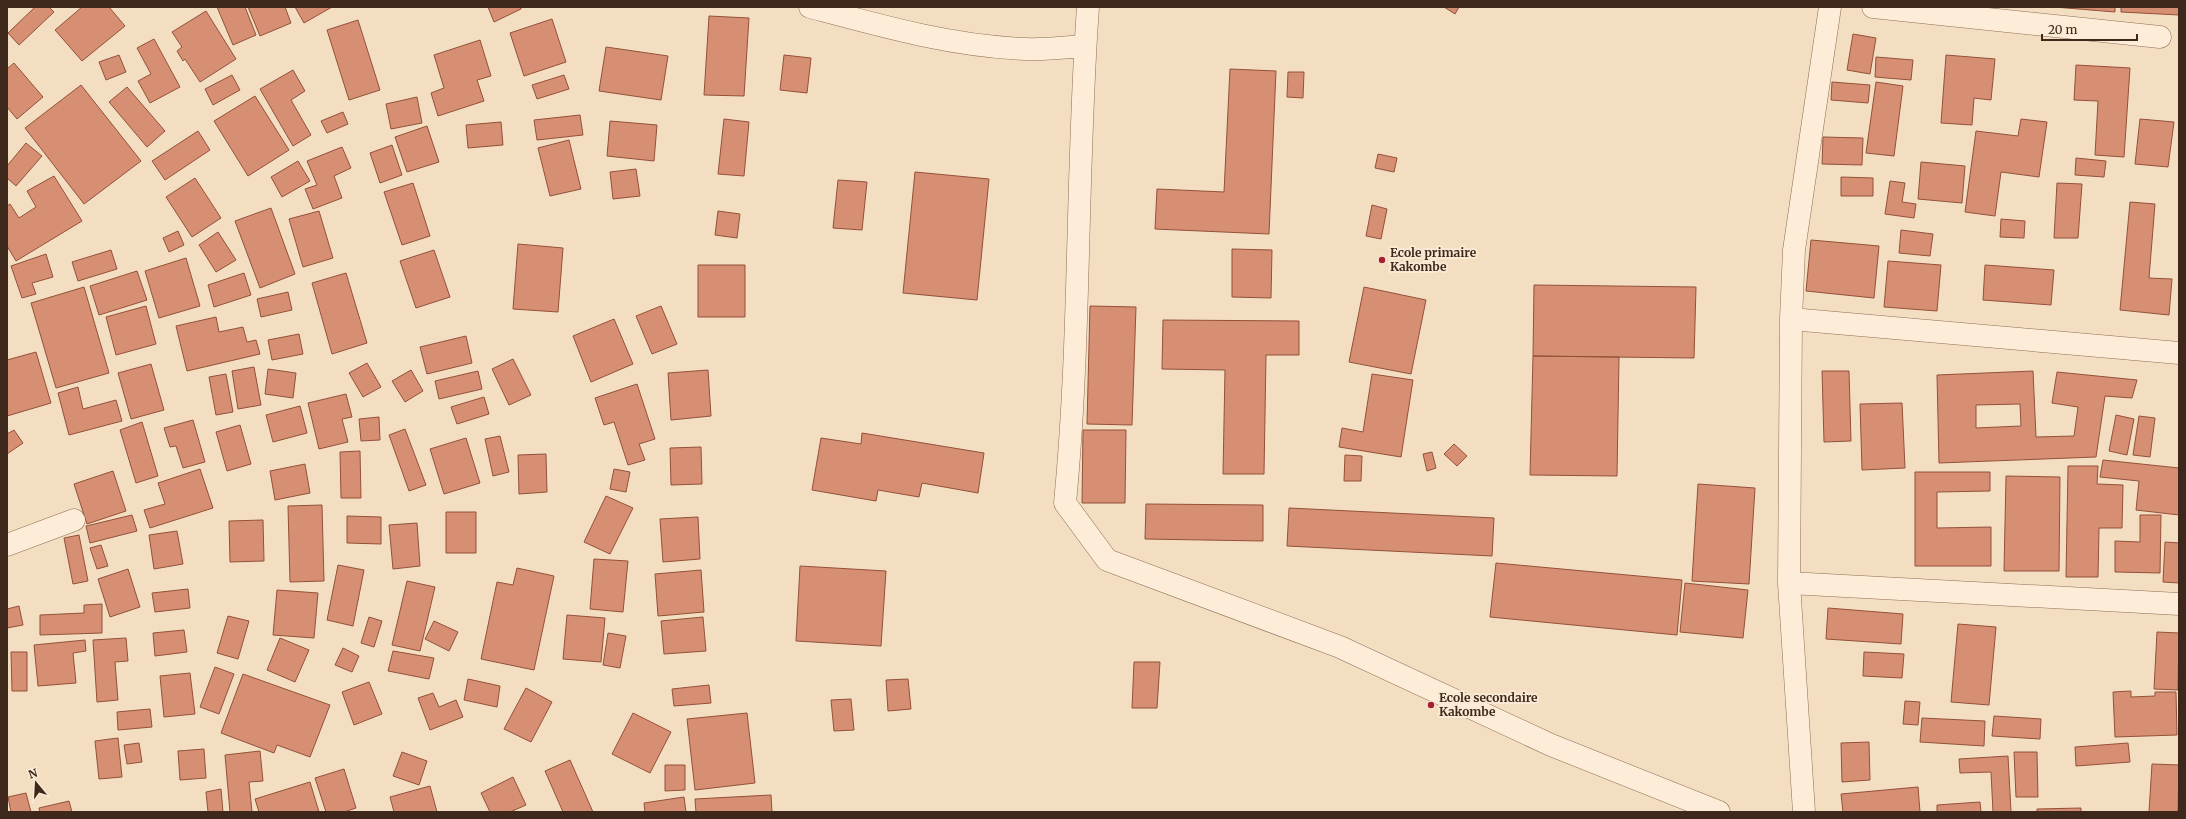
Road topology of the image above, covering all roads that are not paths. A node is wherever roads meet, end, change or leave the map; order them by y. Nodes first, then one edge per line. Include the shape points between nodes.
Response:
1 (810, 7) edge
2 (1830, 7) edge
3 (1873, 7) edge
4 (1091, 12) edge
5 (2160, 38) dead end
6 (1085, 46) junction
7 (1791, 319) junction
8 (2179, 353) edge
9 (74, 520) dead end
10 (7, 545) edge
11 (1789, 583) junction
12 (2179, 604) edge
13 (1719, 812) edge
14 (1804, 812) edge

1 - 6 street via 917,34 979,45 1026,49
2 - 7 street via 1794,250
3 - 5 street
4 - 6 street
6 - 13 street via 1072,430 1064,503 1107,560 1340,647 1551,745
7 - 8 street
7 - 11 street
9 - 10 street
11 - 12 street
11 - 14 street

